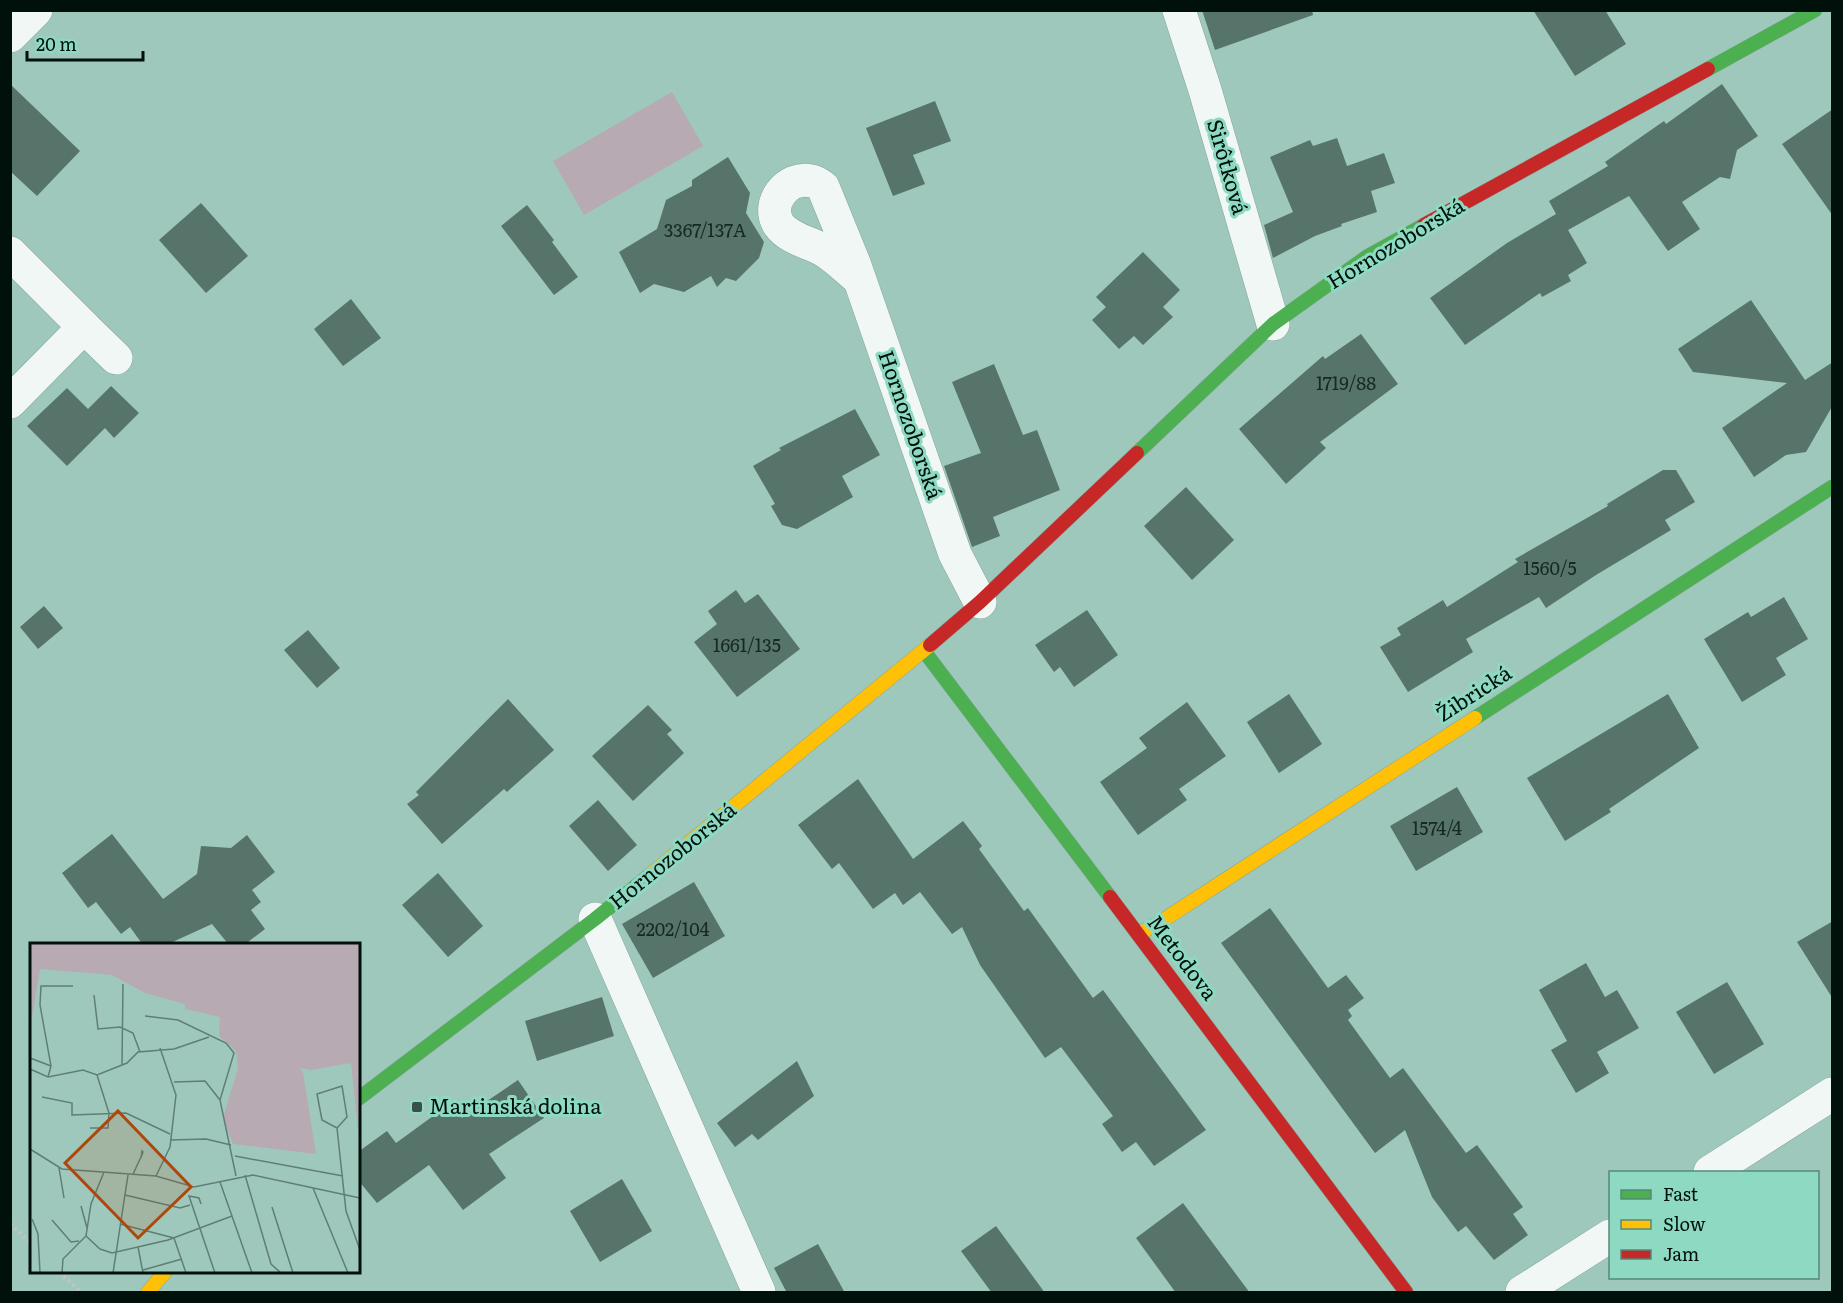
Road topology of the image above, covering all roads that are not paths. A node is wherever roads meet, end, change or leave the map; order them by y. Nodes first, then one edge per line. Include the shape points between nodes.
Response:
1 (36, 10) edge
2 (1179, 10) edge
3 (1815, 10) edge
4 (10, 36) edge
5 (10, 253) edge
6 (859, 279) dead end
7 (1273, 324) junction
8 (84, 327) junction
9 (116, 358) dead end
10 (10, 402) edge
11 (1833, 487) edge
12 (980, 602) junction
13 (924, 651) junction
14 (595, 920) junction
15 (1138, 934) junction
16 (1833, 1094) edge
17 (360, 1097) edge
18 (1713, 1171) edge
19 (1609, 1237) edge
20 (164, 1273) edge
21 (148, 1293) edge
22 (759, 1293) edge
23 (1406, 1293) edge
24 (1522, 1293) edge

1 - 4 street
2 - 7 street, Sirôtková
3 - 7 street, Hornozoborská via 1368,256
5 - 8 street
6 - 12 street, Hornozoborská via 956,554
7 - 12 street, Hornozoborská
8 - 9 street
8 - 10 street
11 - 15 street, Žibrická
12 - 13 street, Hornozoborská
13 - 14 street, Hornozoborská
13 - 15 street, Metodova
14 - 17 street, Hornozoborská
14 - 22 street
15 - 23 street, Metodova
16 - 18 street
19 - 24 street
20 - 21 street

